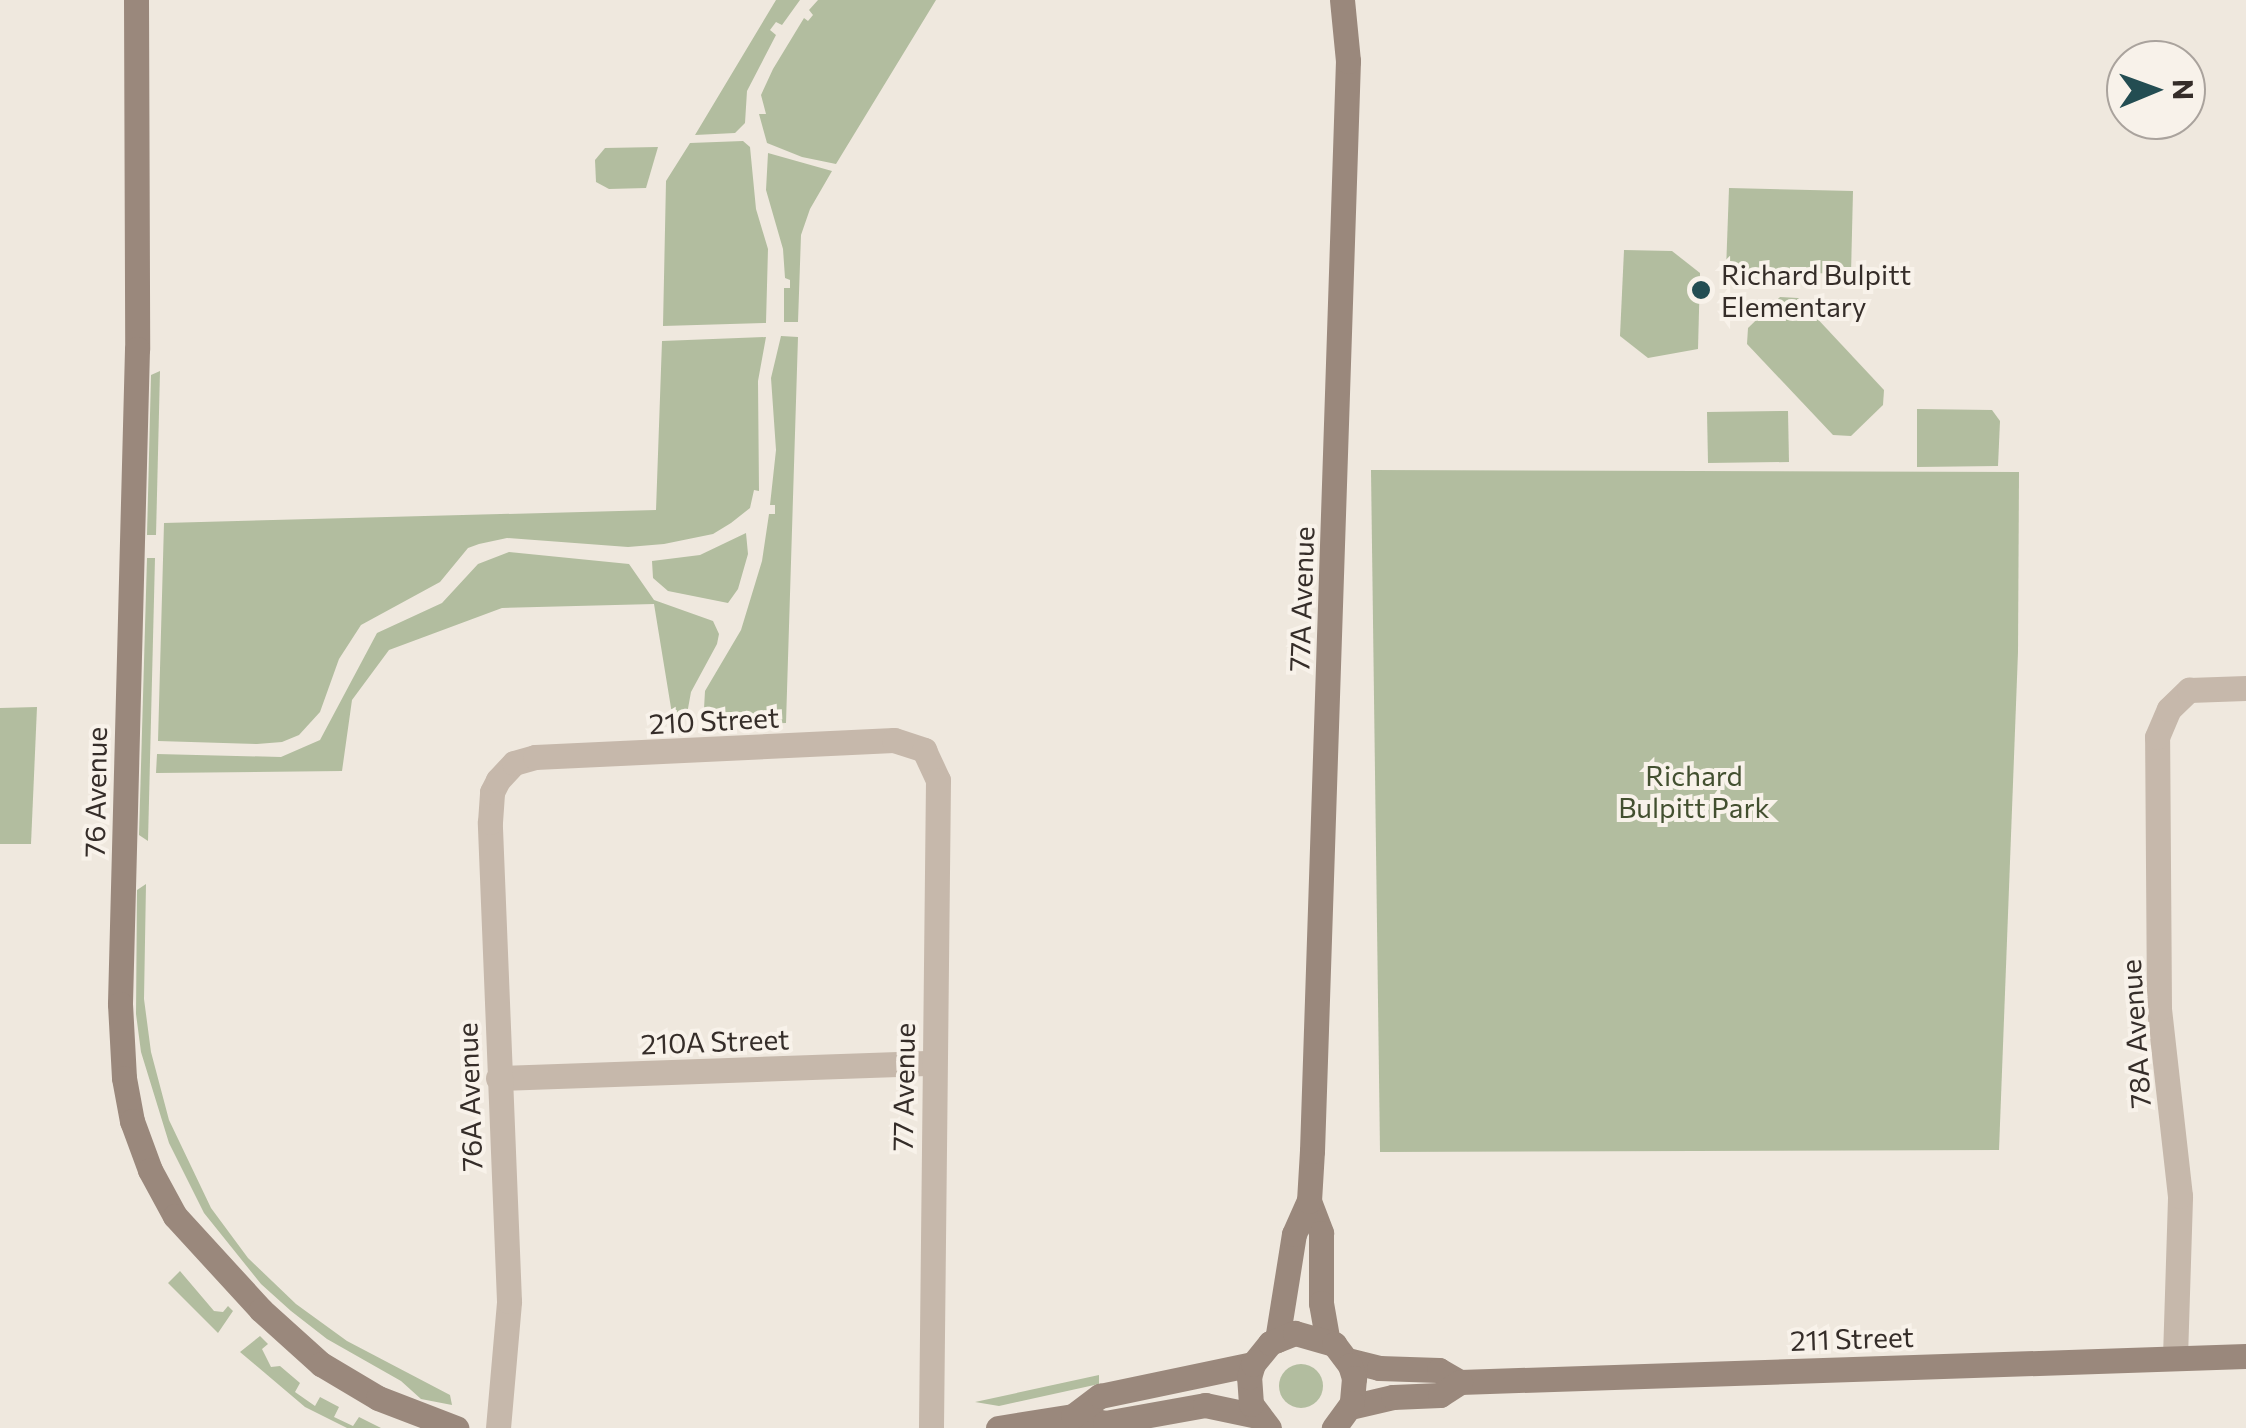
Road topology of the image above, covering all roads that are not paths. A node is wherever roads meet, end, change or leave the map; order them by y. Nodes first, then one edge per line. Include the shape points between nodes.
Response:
1 (136, 0) edge
2 (1342, 0) edge
3 (1357, 0) edge
4 (1348, 62) junction
5 (2246, 688) edge
6 (924, 750) joint
7 (507, 768) joint
8 (934, 1063) junction
9 (498, 1078) junction
10 (1309, 1201) junction
11 (1277, 1340) junction
12 (1328, 1341) junction
13 (2246, 1356) edge
14 (2175, 1357) junction
15 (1348, 1360) junction
16 (1253, 1364) junction
17 (1460, 1382) junction
18 (1350, 1407) junction
19 (1073, 1416) junction
20 (1263, 1422) edge
21 (456, 1428) edge
22 (498, 1428) edge
23 (931, 1428) edge
24 (998, 1428) edge
25 (1334, 1428) edge

1 - 21 street, 76 Avenue via 137,350 120,1004 132,1121 175,1216 260,1310 321,1364 378,1398
2 - 4 street, 77A Avenue
3 - 4 street
4 - 10 street, 77A Avenue
5 - 14 street, 78A Avenue via 2190,690 2168,709 2158,737 2159,988 2180,1196
6 - 7 street, 210 Street via 894,740 535,757
6 - 8 street, 77 Avenue via 938,780
7 - 9 street, 76A Avenue via 490,807
8 - 9 street, 210A Street
8 - 23 street, 77 Avenue
9 - 22 street, 76A Avenue via 509,1301
10 - 11 street, 77A Avenue via 1294,1234
10 - 12 street, 77A Avenue via 1321,1233
11 - 12 street via 1295,1333
11 - 16 street
12 - 15 street
13 - 14 street, 211 Street
14 - 17 street, 211 Street
15 - 17 street, 211 Street via 1439,1370
15 - 18 street via 1354,1378
16 - 19 street via 1100,1396
16 - 20 street via 1248,1391
17 - 18 street, 211 Street via 1440,1394
18 - 25 street
19 - 20 street via 1105,1424 1205,1405
19 - 24 street

